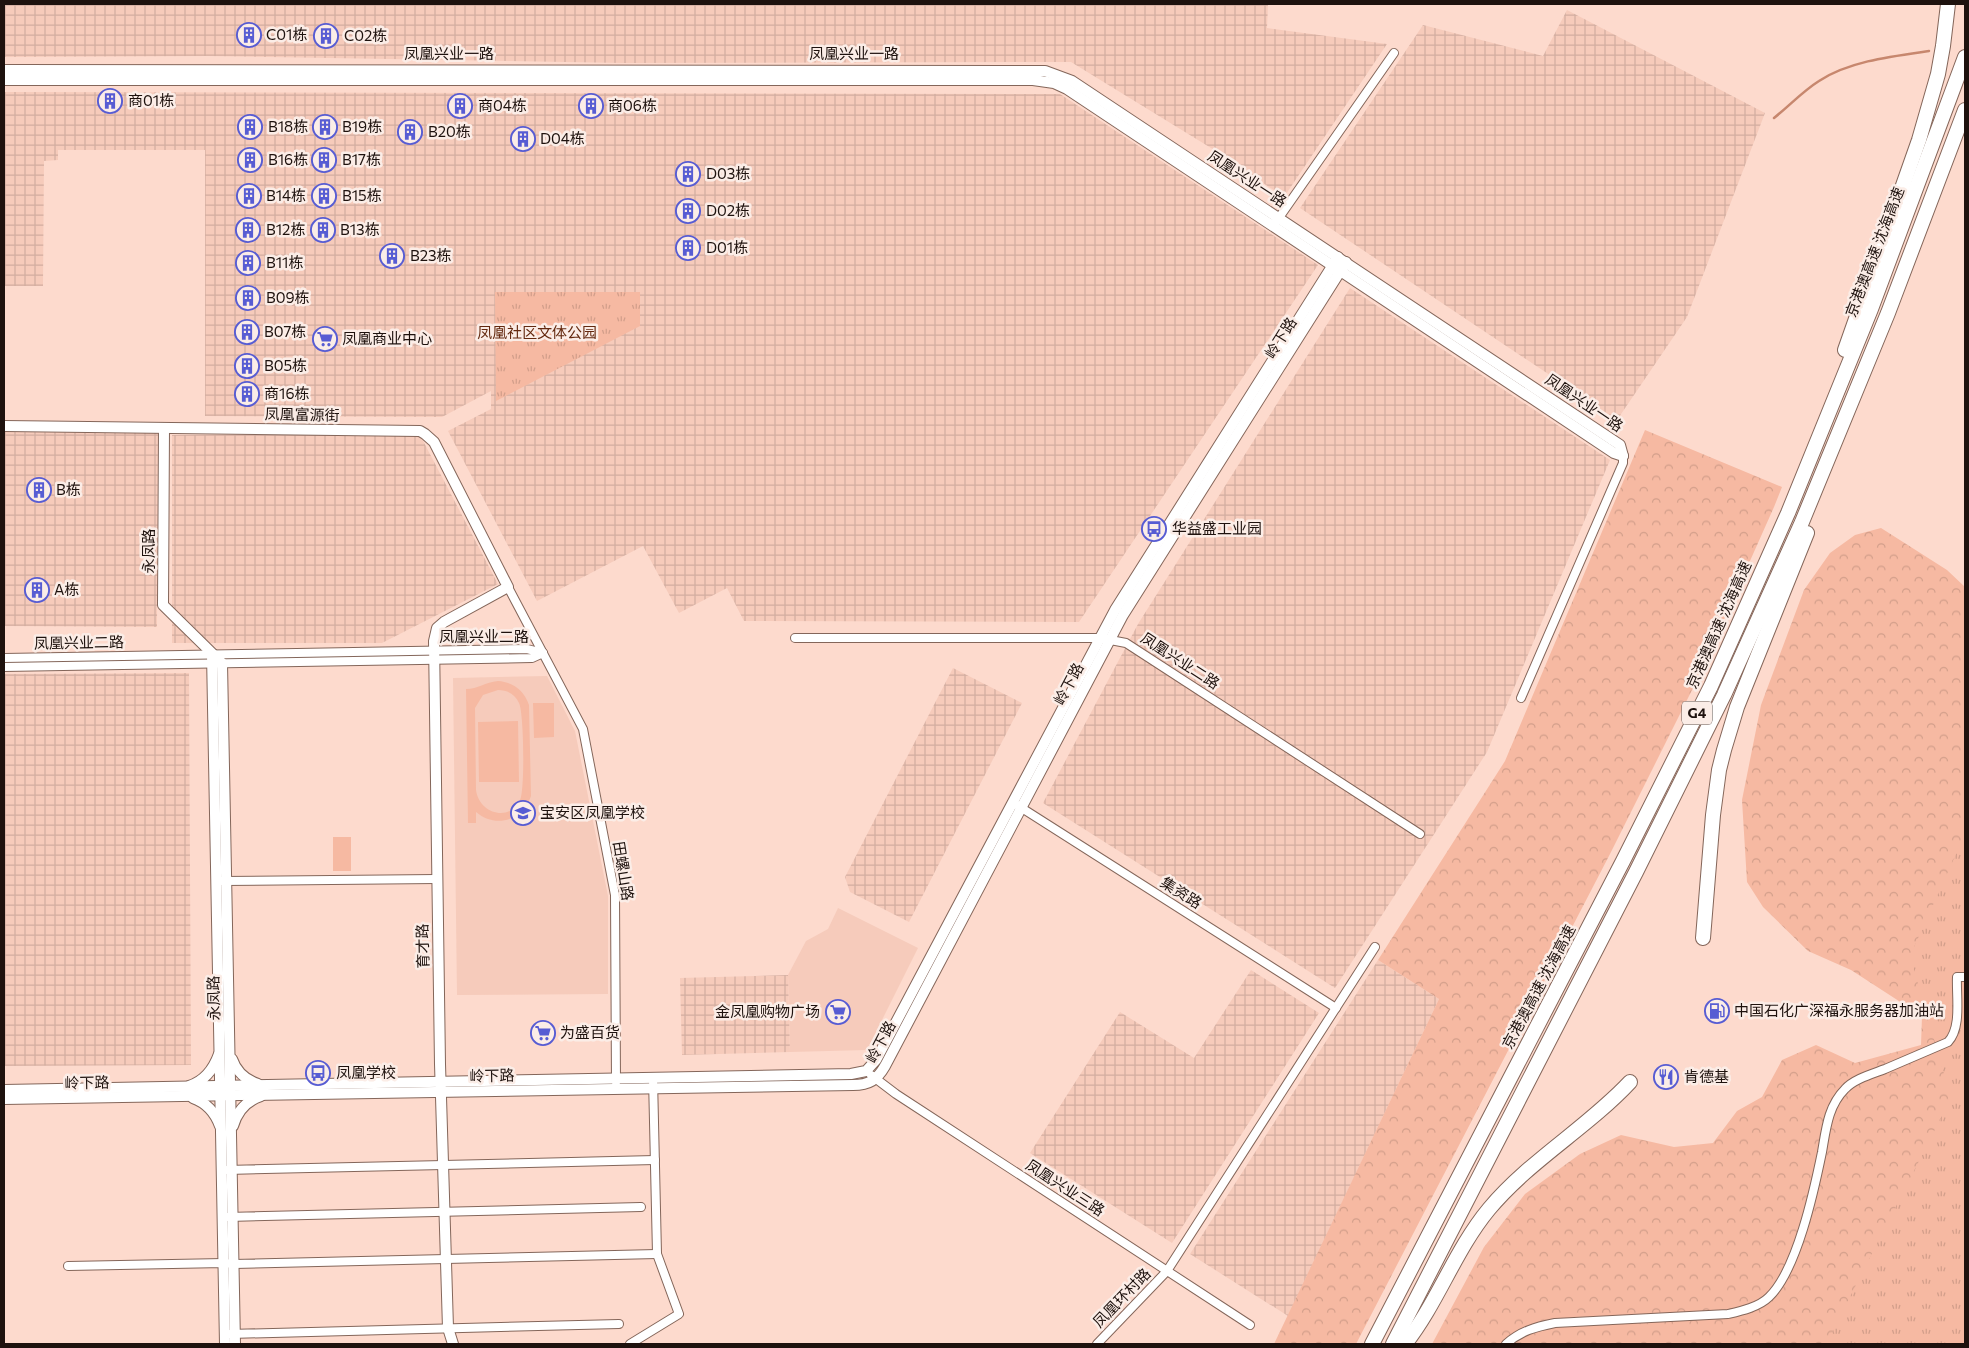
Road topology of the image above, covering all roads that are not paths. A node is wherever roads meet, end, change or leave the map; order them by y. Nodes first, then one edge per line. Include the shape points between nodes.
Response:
1 (1948, 4) edge
2 (1394, 53) dead end
3 (1965, 57) edge
4 (4, 70) edge
5 (4, 80) edge
6 (1965, 110) edge
7 (1277, 222) junction
8 (1340, 264) junction
9 (4, 426) edge
10 (164, 428) junction
11 (1836, 439) junction
12 (1622, 456) joint
13 (1788, 513) junction
14 (508, 587) junction
15 (795, 638) dead end
16 (1105, 638) junction
17 (543, 653) junction
18 (434, 655) junction
19 (4, 658) edge
20 (216, 660) junction
21 (4, 667) edge
22 (1521, 698) dead end
23 (1016, 805) junction
24 (1420, 834) dead end
25 (437, 880) junction
26 (222, 881) junction
27 (1703, 938) dead end
28 (1375, 947) dead end
29 (1965, 977) edge
30 (1336, 1008) junction
31 (225, 1047) junction
32 (866, 1071) junction
33 (876, 1079) junction
34 (1630, 1082) dead end
35 (653, 1083) junction
36 (616, 1084) junction
37 (441, 1087) junction
38 (4, 1090) edge
39 (268, 1090) junction
40 (226, 1091) junction
41 (183, 1092) junction
42 (4, 1099) edge
43 (226, 1136) junction
44 (655, 1160) junction
45 (444, 1165) junction
46 (227, 1170) junction
47 (641, 1207) dead end
48 (445, 1212) junction
49 (228, 1217) junction
50 (658, 1254) junction
51 (446, 1259) junction
52 (229, 1263) junction
53 (68, 1266) dead end
54 (1167, 1271) junction
55 (619, 1324) dead end
56 (1250, 1325) dead end
57 (448, 1328) junction
58 (230, 1339) edge
59 (453, 1344) edge
60 (630, 1344) edge
61 (1098, 1344) edge
62 (1372, 1344) edge
63 (1392, 1344) edge
64 (1405, 1344) edge
65 (1506, 1344) edge

1 - 13 highway via 1938,74 1919,140
2 - 7 street
3 - 13 highway, 京港澳高速 沈海高速 / G4 via 1871,309
4 - 7 street, 凤凰兴业一路 via 1039,70 1072,82
5 - 7 street, 凤凰兴业一路 via 1041,81 1067,89
6 - 11 highway, G4
7 - 8 street, 凤凰兴业一路
8 - 12 street, 凤凰兴业一路 via 1620,445
8 - 16 street, 岭下路 via 1123,615
9 - 10 street, 凤凰富源街
10 - 14 street, 凤凰富源街 via 412,431 425,434 434,442
10 - 20 street, 永凤路 via 164,605
11 - 27 highway via 1817,507 1724,750 1713,815
11 - 63 highway, G4 via 1724,695
12 - 22 street via 1623,463
13 - 62 highway, 京港澳高速 沈海高速 / G4 via 1710,686 1623,861
14 - 17 street, 田螺山路
14 - 18 street, 育才路 via 440,625 434,638
15 - 16 street, 凤凰兴业二路
16 - 23 street, 岭下路
16 - 24 street, 凤凰兴业二路 via 1133,646
17 - 18 street, 凤凰兴业二路 via 532,658
17 - 36 street, 田螺山路 via 582,728 615,895
18 - 20 street, 凤凰兴业二路
18 - 20 street, 凤凰兴业二路
18 - 25 street, 育才路
19 - 20 street, 凤凰兴业二路
20 - 21 street, 凤凰兴业二路
20 - 26 street, 永凤路
23 - 30 street, 集资路
23 - 32 street, 岭下路 via 880,1054
23 - 33 street, 岭下路
25 - 26 street
25 - 37 street, 育才路
26 - 31 street, 永凤路
28 - 30 street, 凤凰环村路
29 - 65 street via 1957,977 1956,1027 1948,1042 1861,1078 1846,1087 1836,1099 1829,1115 1810,1204 1792,1259 1781,1283 1768,1298 1749,1309 1728,1314 1555,1323 1534,1327
30 - 54 street, 凤凰环村路
31 - 39 street via 242,1074
31 - 40 street, 永凤路
31 - 41 street via 208,1074
32 - 33 street, 凤凰兴业三路
32 - 35 street, 岭下路
33 - 35 street, 岭下路 via 857,1085
33 - 54 street, 凤凰兴业三路
34 - 64 highway via 1579,1130 1516,1180 1489,1209
35 - 36 street, 岭下路
35 - 44 street
36 - 37 street, 岭下路
37 - 39 street, 岭下路
37 - 45 street, 育才路
38 - 41 street, 岭下路
39 - 40 street, 岭下路
39 - 43 street via 243,1107
40 - 41 street, 岭下路
40 - 43 street, 永凤路
41 - 42 street, 岭下路
41 - 43 street via 212,1110
43 - 46 street, 永凤路
44 - 45 street
44 - 50 street
45 - 46 street
45 - 48 street, 育才路
46 - 49 street, 永凤路
47 - 48 street
48 - 49 street
48 - 51 street, 育才路
49 - 52 street, 永凤路
50 - 51 street
50 - 60 street via 679,1314
51 - 52 street
51 - 57 street, 育才路
52 - 53 street
52 - 58 street, 永凤路
54 - 56 street, 凤凰兴业三路
54 - 61 street, 凤凰环村路
55 - 57 street
57 - 58 street
57 - 59 street, 育才路

